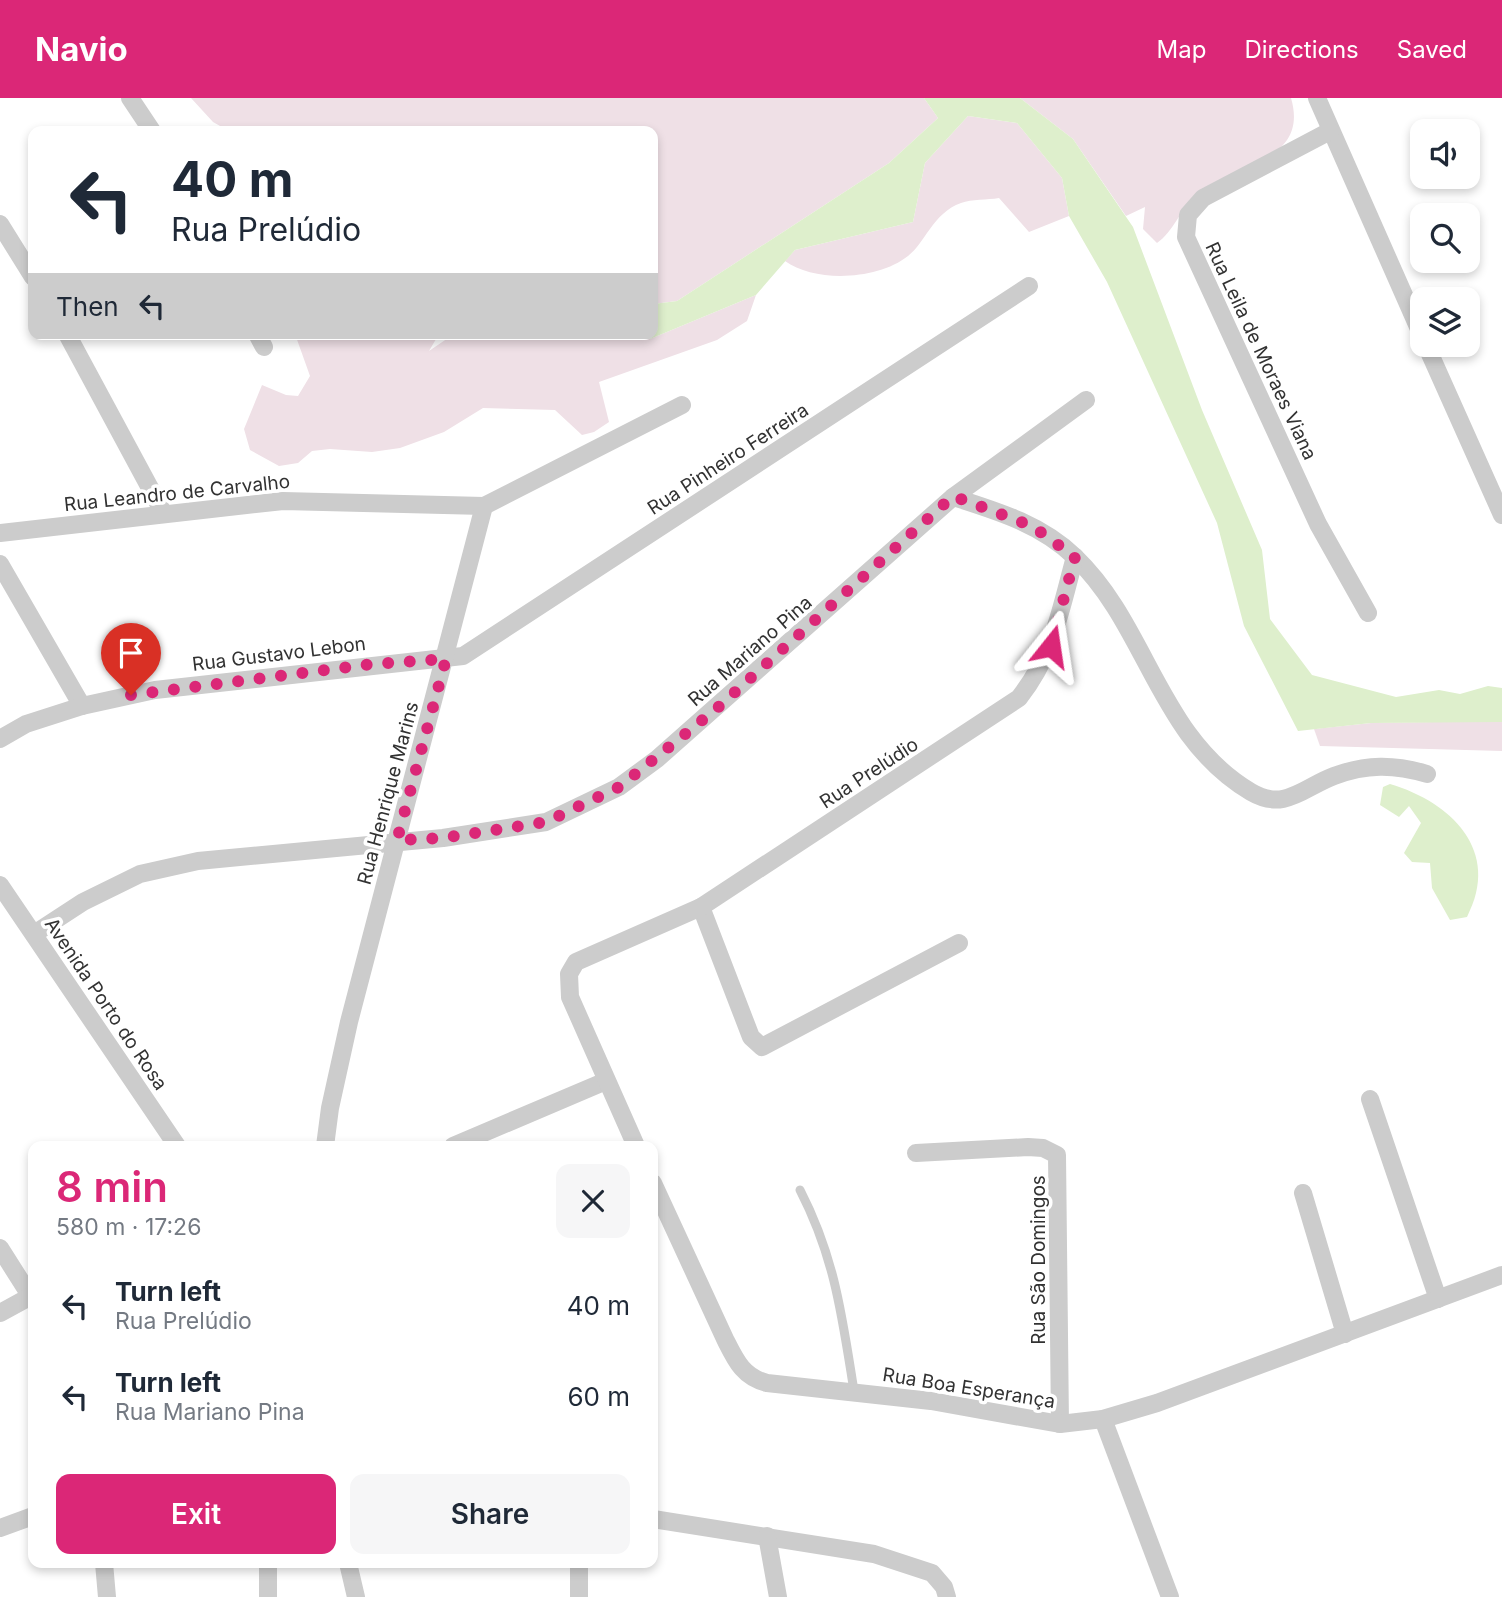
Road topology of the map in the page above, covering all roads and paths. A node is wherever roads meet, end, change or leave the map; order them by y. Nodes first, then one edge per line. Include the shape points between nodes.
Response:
1 (130, 98) edge
2 (1317, 98) edge
3 (149, 126) edge
4 (1330, 131) junction
5 (0, 224) edge
6 (28, 269) edge
7 (1030, 286) dead end
8 (1410, 309) edge
9 (70, 340) edge
10 (1431, 357) edge
11 (1086, 400) dead end
12 (682, 405) dead end
13 (953, 496) junction
14 (484, 506) junction
15 (164, 514) junction
16 (1502, 515) edge
17 (0, 533) edge
18 (1075, 557) junction
19 (0, 564) edge
20 (1368, 613) dead end
21 (446, 659) junction
22 (82, 706) junction
23 (0, 739) edge
24 (1427, 774) dead end
25 (397, 840) junction
26 (0, 885) edge
27 (701, 906) junction
28 (34, 934) junction
29 (959, 943) dead end
30 (606, 1082) junction
31 (1370, 1099) dead end
32 (174, 1141) edge
33 (326, 1141) edge
34 (465, 1141) edge
35 (634, 1141) edge
36 (916, 1153) dead end
37 (800, 1190) dead end
38 (1303, 1192) dead end
39 (658, 1194) edge
40 (0, 1248) edge
41 (1502, 1275) edge
42 (28, 1290) edge
43 (28, 1298) edge
44 (1438, 1299) junction
45 (0, 1313) edge
46 (1345, 1334) junction
47 (854, 1391) junction
48 (1103, 1419) junction
49 (1060, 1424) junction
50 (28, 1518) edge
51 (658, 1520) edge
52 (0, 1528) edge
53 (767, 1536) junction
54 (104, 1568) edge
55 (268, 1568) edge
56 (349, 1568) edge
57 (579, 1568) edge
58 (107, 1597) edge
59 (268, 1597) edge
60 (356, 1597) edge
61 (579, 1597) edge
62 (778, 1597) edge
63 (947, 1597) edge
64 (1170, 1597) edge

1 - 3 street
2 - 4 street
4 - 8 street
4 - 20 street, Rua Leila de Moraes Viana via 1203,198 1188,215 1186,237 1318,524
5 - 6 street
7 - 21 street, Rua Pinheiro Ferreira via 480,647
9 - 15 street
10 - 16 street
11 - 13 street, Rua Mariano Pina
12 - 14 street
13 - 18 street via 1032,526
13 - 25 street, Rua Mariano Pina via 706,718 619,787 546,822 443,838
14 - 15 street, Rua Leandro de Carvalho via 282,501
14 - 21 street, Rua Henrique Marins
15 - 17 street, Rua Leandro de Carvalho
18 - 24 street via 1096,581 1191,741 1252,792 1267,799 1289,799 1331,777 1376,766 1406,767
18 - 27 street, Rua Prelúdio via 1051,646 1019,698
19 - 22 street
21 - 22 street, Rua Gustavo Lebon via 155,690
21 - 25 street, Rua Henrique Marins
22 - 23 street, Rua Gustavo Lebon via 26,724
25 - 28 street, Rua Mariano Pina via 198,861 140,874 83,902
25 - 33 street, Rua Henrique Marins via 349,1022
26 - 28 street, Avenida Porto do Rosa
27 - 29 street via 751,1037 762,1047
27 - 30 street, Rua Prelúdio via 576,961 569,974 570,997
28 - 32 street, Avenida Porto do Rosa
30 - 34 street
30 - 35 street
31 - 44 street
36 - 49 street, Rua São Domingos via 1043,1147 1056,1155
37 - 47 lane via 821,1232 837,1288
38 - 46 street
39 - 47 street, Rua Boa Esperança via 744,1372 767,1383
40 - 42 street
41 - 44 street, Rua Boa Esperança
43 - 45 street
44 - 46 street, Rua Boa Esperança
46 - 48 street, Rua Boa Esperança
47 - 49 street, Rua Boa Esperança
48 - 49 street, Rua Boa Esperança
48 - 64 street
50 - 52 street
51 - 53 street
53 - 62 street
53 - 63 street via 874,1554 921,1568 939,1580
54 - 58 street
55 - 59 street
56 - 60 street
57 - 61 street

